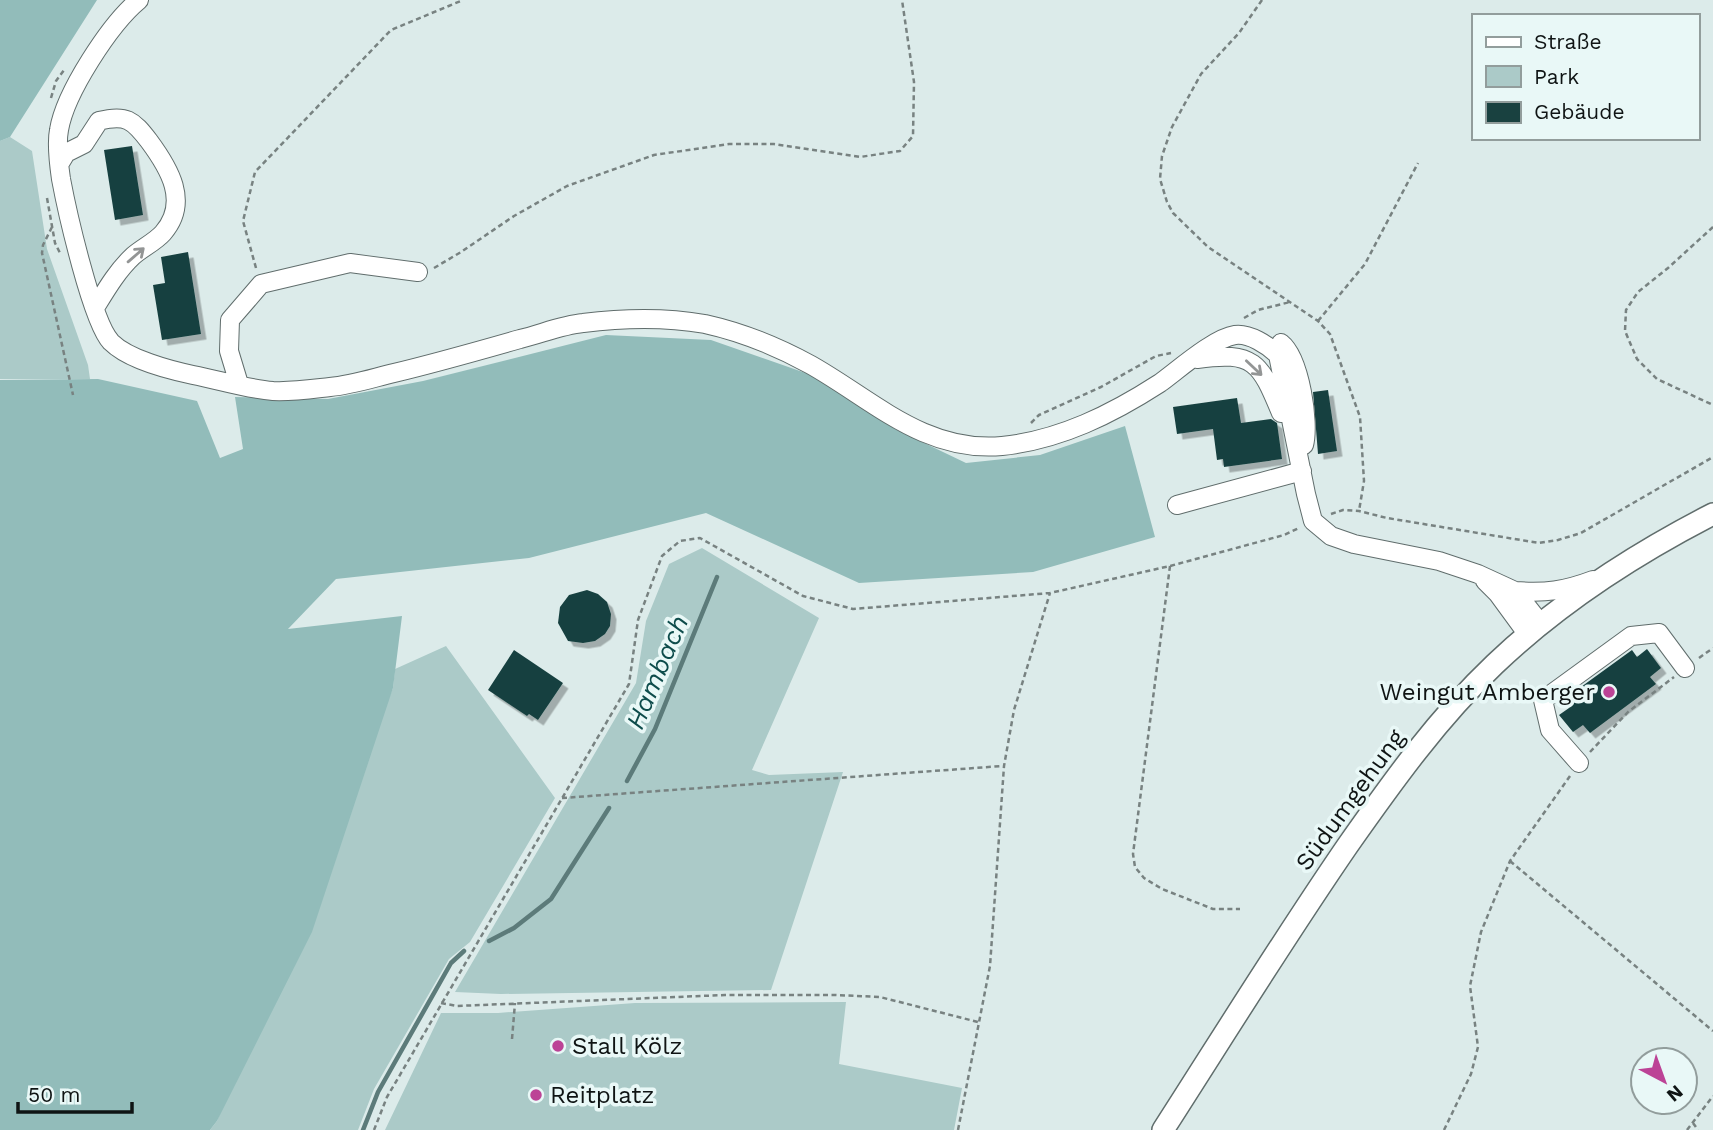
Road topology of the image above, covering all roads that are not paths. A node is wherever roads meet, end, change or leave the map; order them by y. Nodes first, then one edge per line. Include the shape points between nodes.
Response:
1 (135, 3) edge
2 (60, 163) junction
3 (418, 272) road end
4 (95, 308) junction
5 (1198, 363) junction
6 (239, 384) junction
7 (1301, 465) junction
8 (1177, 505) dead end
9 (1713, 514) edge
10 (1478, 574) junction
11 (1610, 574) junction
12 (1515, 591) junction
13 (1535, 630) junction
14 (1685, 668) road end
15 (1579, 763) road end
16 (1163, 1130) edge

1 - 2 street via 99,47 71,97 59,131
2 - 4 street via 69,217
4 -> 2 street via 115,275 162,235 174,217 176,186 143,133 117,116 99,121 83,144 66,153
3 - 6 street via 350,263 261,284 230,320 229,351
4 - 6 street via 108,340 128,355
5 - 6 street via 1097,420 1005,446 971,447 933,438 898,421 811,365 760,341 706,325 659,319 580,323 335,387 274,391
5 -> 7 street via 1226,355 1252,362 1269,384
5 - 7 street via 1233,336 1269,346 1278,355
7 - 8 street
7 - 10 street via 1313,521 1331,537
9 - 11 main road, Südumgehung
10 - 12 street
10 - 13 street
11 - 12 street via 1564,590
11 - 13 main road, Südumgehung
12 - 13 street
13 - 16 main road, Südumgehung via 1482,676 1408,760
14 - 15 street via 1659,634 1631,636 1543,700 1550,730

